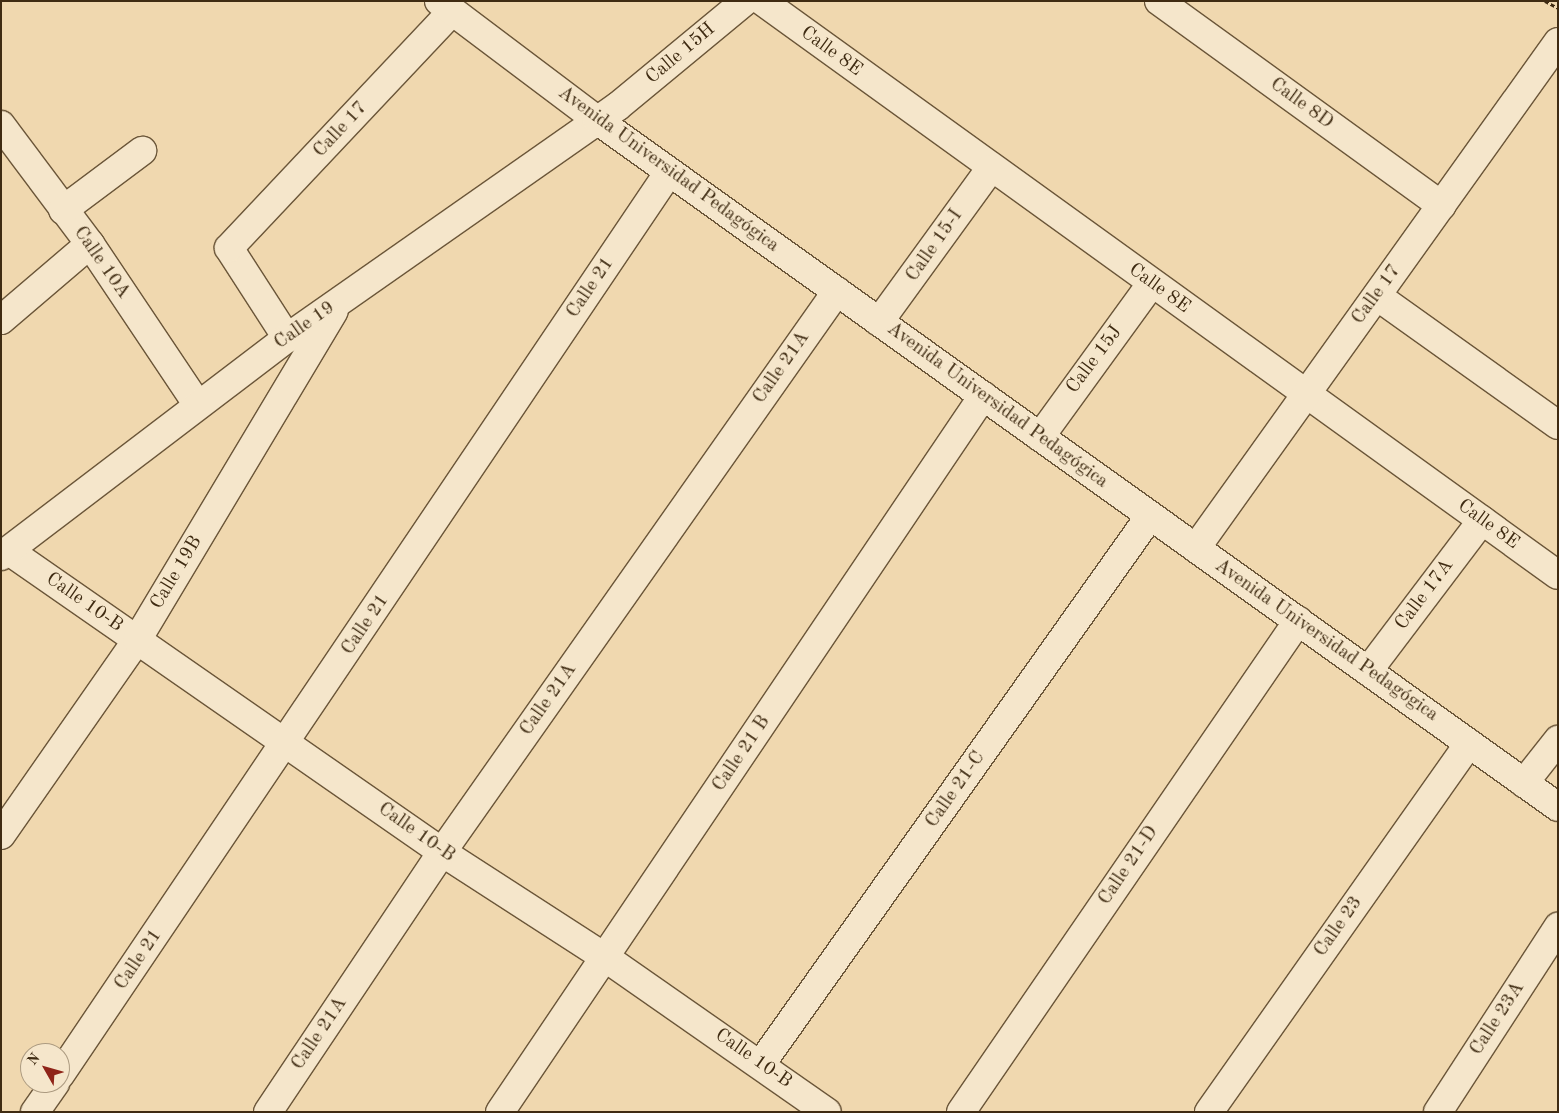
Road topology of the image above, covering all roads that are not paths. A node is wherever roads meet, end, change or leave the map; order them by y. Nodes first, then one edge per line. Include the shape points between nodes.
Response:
1 (745, 1) edge
2 (762, 1) edge
3 (1159, 1) edge
4 (446, 6) edge
5 (1558, 42) edge
6 (607, 114) junction
7 (1, 125) edge
8 (142, 151) dead end
9 (990, 169) junction
10 (669, 172) junction
11 (1442, 206) junction
12 (63, 210) junction
13 (90, 244) junction
14 (1152, 284) junction
15 (837, 291) junction
16 (1377, 296) junction
17 (339, 302) junction
18 (1, 320) edge
19 (880, 322) junction
20 (287, 338) junction
21 (1305, 394) junction
22 (983, 396) junction
23 (197, 404) junction
24 (1557, 422) edge
25 (1040, 437) junction
26 (1150, 516) junction
27 (1482, 520) junction
28 (1196, 548) junction
29 (5, 553) edge
30 (1558, 575) edge
31 (1298, 621) junction
32 (137, 640) junction
33 (1368, 671) junction
34 (1558, 740) edge
35 (287, 742) junction
36 (1469, 743) junction
37 (1524, 782) junction
38 (1558, 806) edge
39 (1, 835) edge
40 (442, 852) junction
41 (1558, 927) edge
42 (606, 958) junction
43 (70, 1060) edge
44 (761, 1064) junction
45 (48, 1093) edge
46 (35, 1112) edge
47 (268, 1112) edge
48 (500, 1112) edge
49 (827, 1112) edge
50 (961, 1112) edge
51 (1209, 1112) edge
52 (1438, 1112) edge

1 - 6 street, Calle 15H
2 - 9 street, Calle 8E
3 - 11 street, Calle 8D
4 - 6 street, Avenida Universidad Pedagógica
4 - 20 street, Calle 17 via 229,248
5 - 11 street, Calle 17
6 - 10 street, Avenida Universidad Pedagógica
6 - 17 street, Calle 19
7 - 12 street, Calle 10A
8 - 12 street
9 - 14 street, Calle 8E
9 - 19 street, Calle 15-I
10 - 15 street, Avenida Universidad Pedagógica
10 - 35 street, Calle 21
11 - 16 street, Calle 17
12 - 13 street, Calle 10A
13 - 18 street
13 - 23 street, Calle 10A
14 - 21 street, Calle 8E
14 - 25 street, Calle 15J
15 - 19 street, Avenida Universidad Pedagógica
15 - 40 street, Calle 21A
16 - 21 street, Calle 17
16 - 24 street
17 - 20 street, Calle 19
17 - 32 street, Calle 19B
19 - 22 street, Avenida Universidad Pedagógica
20 - 23 street, Calle 19
21 - 27 street, Calle 8E
21 - 28 street, Calle 17
22 - 25 street, Avenida Universidad Pedagógica
22 - 42 street, Calle 21 B
23 - 29 street, Calle 19
25 - 26 street, Avenida Universidad Pedagógica
26 - 28 street, Avenida Universidad Pedagógica
26 - 44 street, Calle 21-C
27 - 30 street, Calle 8E
27 - 33 street, Calle 17A
28 - 31 street, Avenida Universidad Pedagógica
29 - 32 street, Calle 10-B
31 - 33 street, Avenida Universidad Pedagógica
31 - 50 street, Calle 21-D
32 - 35 street, Calle 10-B
32 - 39 street, Calle 19B
33 - 36 street, Avenida Universidad Pedagógica
34 - 37 street
35 - 40 street, Calle 10-B
35 - 43 street, Calle 21
36 - 37 street, Avenida Universidad Pedagógica
36 - 51 street, Calle 23
37 - 38 street, Avenida Universidad Pedagógica
40 - 42 street, Calle 10-B
40 - 47 street, Calle 21A
41 - 52 street, Calle 23A
42 - 44 street, Calle 10-B
42 - 48 street, Calle 21 B
44 - 49 street, Calle 10-B
45 - 46 street

